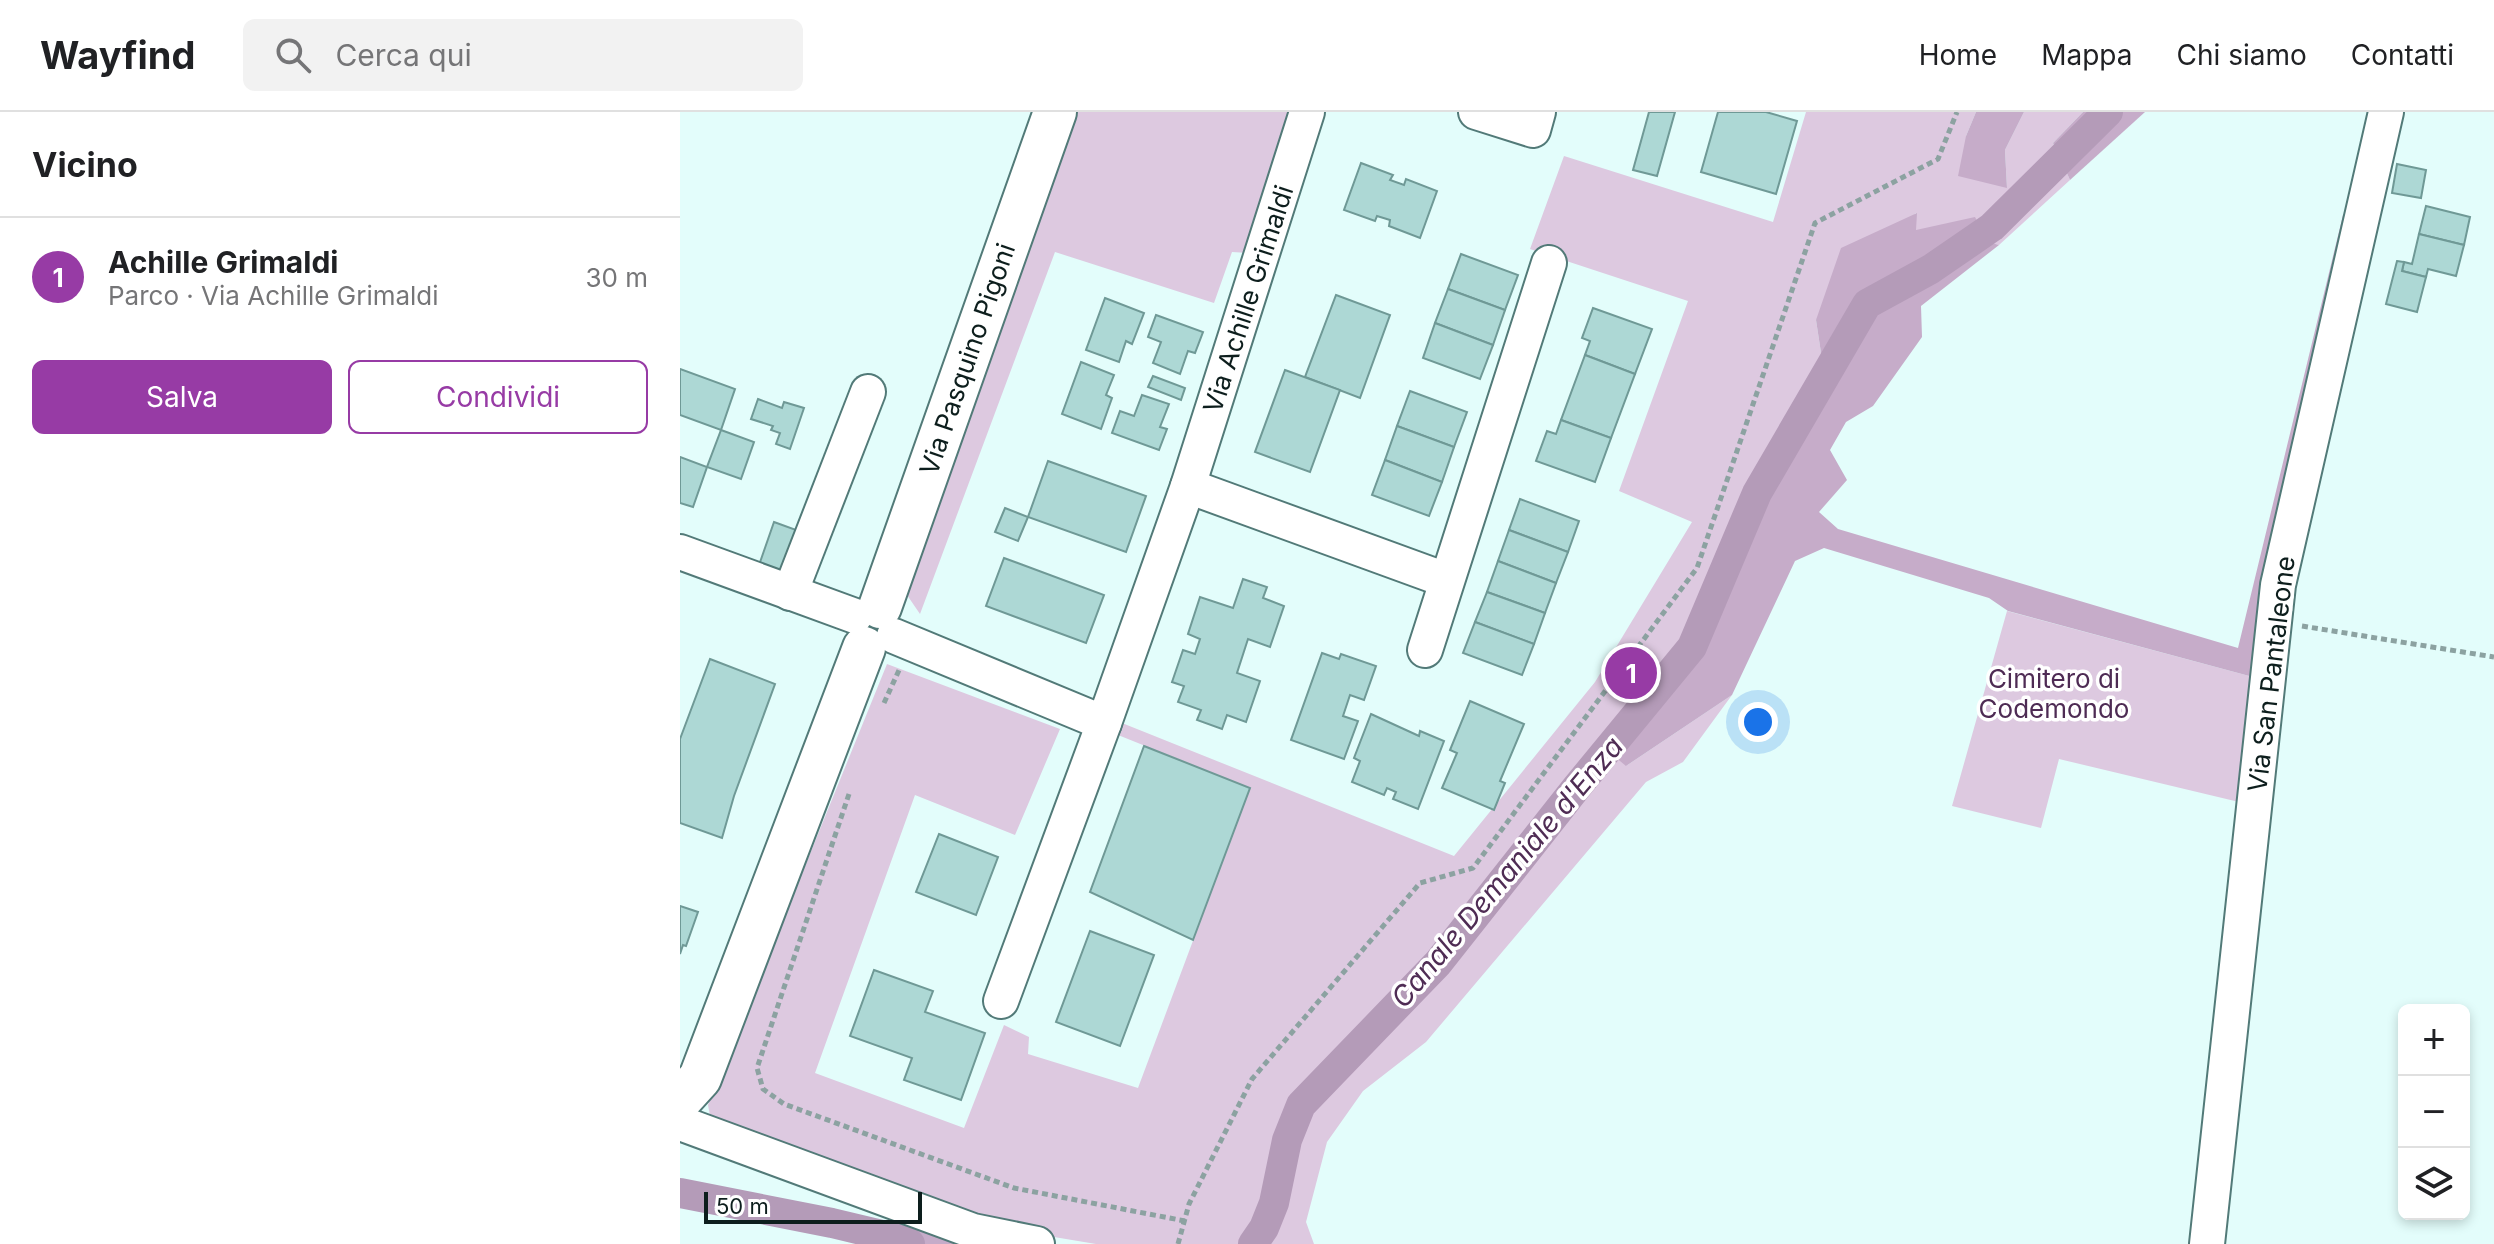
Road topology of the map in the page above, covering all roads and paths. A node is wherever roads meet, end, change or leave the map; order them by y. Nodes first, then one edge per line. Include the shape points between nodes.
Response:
1 (1055, 112) edge
2 (1307, 112) edge
3 (1476, 112) edge
4 (1538, 112) edge
5 (1957, 112) edge
6 (2386, 112) edge
7 (1549, 263) dead end
8 (868, 392) dead end
9 (1188, 486) junction
10 (680, 552) edge
11 (1446, 580) junction
12 (790, 593) junction
13 (2274, 621) junction
14 (881, 630) junction
15 (1425, 650) dead end
16 (2494, 657) edge
17 (882, 707) dead end
18 (1104, 723) junction
19 (850, 791) dead end
20 (1001, 1001) dead end
21 (680, 1100) edge
22 (680, 1123) edge
23 (1185, 1221) junction
24 (1037, 1244) edge
25 (1178, 1244) edge
26 (2207, 1244) edge

1 - 14 main road, Via Pasquino Pigoni
2 - 9 street, Via Achille Grimaldi
3 - 4 street via 1533,130
5 - 23 path via 1938,159 1815,223 1697,568 1473,868 1420,883 1252,1079
6 - 13 street, Via San Pantaleone
7 - 11 street
8 - 12 street
9 - 11 street
9 - 18 street, Via Achille Grimaldi
10 - 12 street
11 - 15 street
12 - 14 street
13 - 16 path
13 - 26 street, Via San Pantaleone
14 - 17 path
14 - 18 street
14 - 21 main road, Via Pasquino Pigoni via 700,1078
18 - 20 street, Via Achille Grimaldi
19 - 23 path via 757,1068 763,1089 784,1104 1014,1188
22 - 24 street via 973,1231
23 - 25 path

